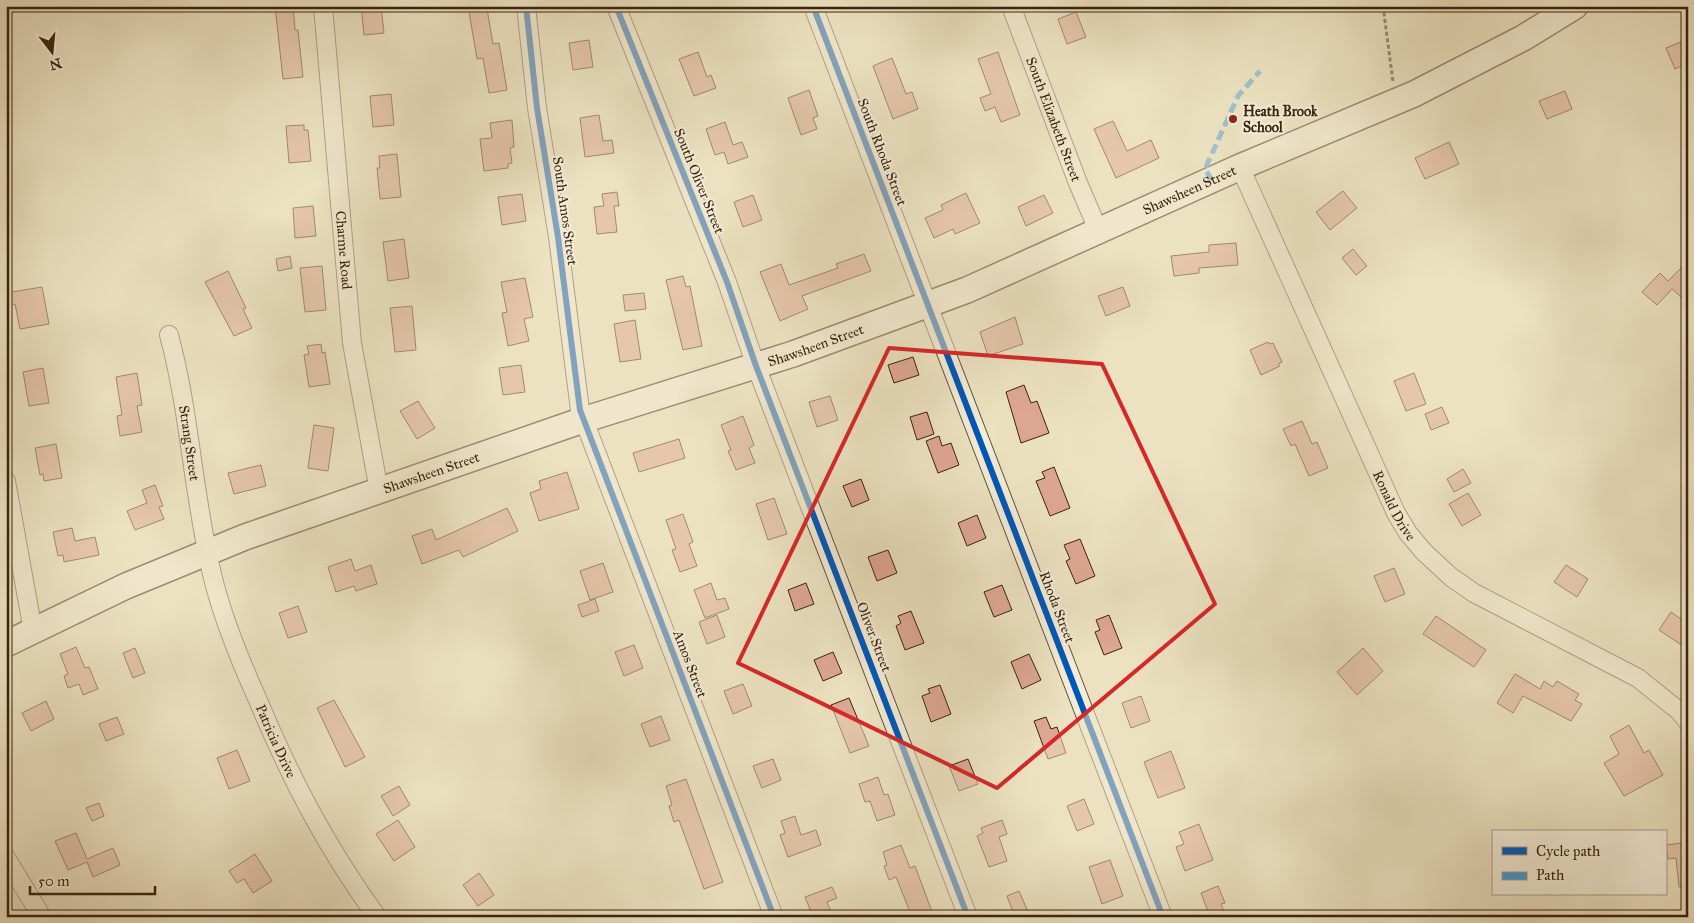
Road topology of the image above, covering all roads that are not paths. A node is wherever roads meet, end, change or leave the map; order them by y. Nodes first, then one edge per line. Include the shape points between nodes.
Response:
1 (323, 6) edge
2 (526, 6) edge
3 (616, 6) edge
4 (813, 6) edge
5 (1011, 6) edge
6 (1575, 6) edge
7 (1240, 167) junction
8 (1099, 232) junction
9 (927, 306) junction
10 (168, 335) dead end
11 (756, 366) junction
12 (583, 420) junction
13 (6, 480) edge
14 (379, 491) junction
15 (207, 552) junction
16 (33, 631) junction
17 (6, 644) edge
18 (1688, 722) edge
19 (6, 858) edge
20 (42, 917) edge
21 (377, 917) edge
22 (774, 917) edge
23 (968, 917) edge
24 (1162, 917) edge

1 - 14 street, Charme Road via 352,343
2 - 12 street, South Amos Street via 537,108
3 - 11 street, South Oliver Street via 727,282
4 - 9 street, South Rhoda Street
5 - 8 street, South Elizabeth Street
6 - 7 main road, Shawsheen Street via 1523,38 1414,94
7 - 8 main road, Shawsheen Street
7 - 18 street, Ronald Drive via 1373,464 1408,533 1451,577 1474,593 1638,678
8 - 9 main road, Shawsheen Street via 994,280
9 - 11 main road, Shawsheen Street
9 - 24 street, Rhoda Street
10 - 15 street, Strang Street via 178,375
11 - 12 main road, Shawsheen Street
11 - 23 street, Oliver Street
12 - 14 main road, Shawsheen Street
12 - 22 street, Amos Street
13 - 16 street
14 - 15 main road, Shawsheen Street
15 - 16 main road, Shawsheen Street via 126,586
15 - 21 street, Patricia Drive via 227,626 279,752 328,845
16 - 17 main road, Shawsheen Street
19 - 20 street

